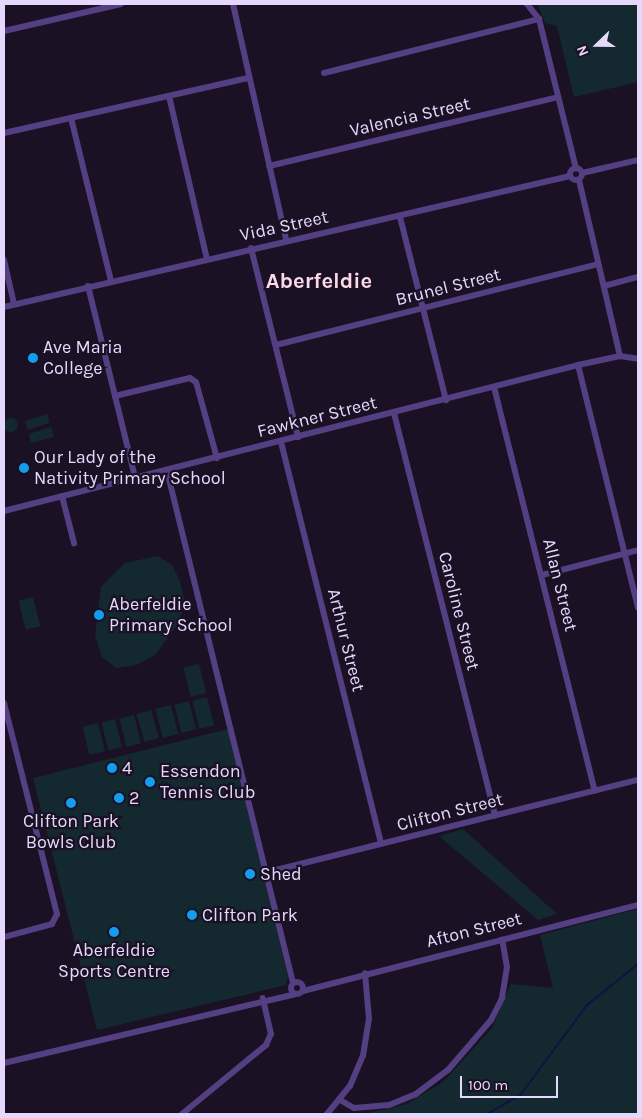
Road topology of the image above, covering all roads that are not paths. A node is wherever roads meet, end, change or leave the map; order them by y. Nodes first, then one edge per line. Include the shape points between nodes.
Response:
1 (121, 4) edge
2 (233, 4) edge
3 (527, 4) edge
4 (539, 19) junction
5 (4, 32) edge
6 (324, 73) dead end
7 (248, 78) junction
8 (169, 96) junction
9 (558, 97) junction
10 (71, 118) junction
11 (4, 133) edge
12 (638, 160) edge
13 (269, 166) junction
14 (576, 168) junction
15 (582, 173) junction
16 (570, 176) junction
17 (579, 180) junction
18 (400, 217) junction
19 (286, 240) junction
20 (251, 248) junction
21 (207, 259) junction
22 (4, 260) edge
23 (598, 264) junction
24 (638, 277) edge
25 (111, 281) junction
26 (88, 286) junction
27 (604, 286) junction
28 (14, 304) junction
29 (4, 307) edge
30 (422, 309) junction
31 (276, 345) junction
32 (620, 356) junction
33 (638, 358) edge
34 (578, 365) junction
35 (494, 387) junction
36 (115, 396) junction
37 (446, 400) junction
38 (394, 413) junction
39 (298, 437) junction
40 (281, 442) junction
41 (217, 458) junction
42 (167, 471) junction
43 (135, 478) junction
44 (62, 496) junction
45 (4, 511) edge
46 (74, 543) dead end
47 (638, 550) edge
48 (624, 554) junction
49 (542, 574) junction
50 (638, 608) edge
51 (4, 703) edge
52 (638, 780) edge
53 (595, 791) junction
54 (495, 816) junction
55 (381, 844) junction
56 (268, 872) junction
57 (638, 905) edge
58 (4, 937) edge
59 (502, 939) junction
60 (365, 973) junction
61 (297, 987) junction
62 (263, 998) junction
63 (4, 1063) edge
64 (340, 1100) junction
65 (182, 1114) edge
66 (327, 1114) edge

1 - 5 street
2 - 7 street
3 - 4 street
4 - 6 street
4 - 9 street
7 - 8 street
7 - 13 street
8 - 10 street
8 - 21 street
9 - 13 street, Valencia Street
9 - 14 street
10 - 11 street
10 - 25 street
12 - 15 street
13 - 19 street
14 - 15 street
14 - 16 street
15 - 17 street
16 - 17 street
16 - 18 street, Vida Street
17 - 23 street
18 - 19 street, Vida Street
18 - 30 street
19 - 20 street, Vida Street
20 - 21 street, Vida Street
20 - 31 street
21 - 25 street, Vida Street
22 - 28 street
23 - 27 street
23 - 30 street, Brunel Street
24 - 27 street
25 - 26 street, Vida Street
26 - 28 street, Vida Street
26 - 36 street
27 - 32 street
28 - 29 street, Vida Street
30 - 31 street, Brunel Street
30 - 37 street
31 - 39 street
32 - 33 street, Fawkner Street
32 - 34 street, Fawkner Street
34 - 35 street, Fawkner Street
34 - 48 street
35 - 37 street, Fawkner Street
35 - 49 street, Allan Street
36 - 41 street via 190,378 196,382
36 - 43 street
37 - 38 street, Fawkner Street
38 - 39 street, Fawkner Street
38 - 54 street, Caroline Street
39 - 40 street, Fawkner Street
40 - 41 street, Fawkner Street
40 - 55 street, Arthur Street
41 - 42 street, Fawkner Street
42 - 43 street, Fawkner Street
42 - 56 street
43 - 44 street, Fawkner Street
44 - 45 street, Fawkner Street
44 - 46 street
47 - 48 street
48 - 49 street
48 - 50 street
49 - 53 street, Allan Street
51 - 58 street via 57,914 52,924
52 - 53 street, Clifton Street
53 - 54 street, Clifton Street
54 - 55 street, Clifton Street
55 - 56 street, Clifton Street
56 - 61 street
57 - 59 street, Afton Street
59 - 60 street, Afton Street
59 - 64 street via 507,967 502,998 491,1020 448,1070 416,1094 389,1105 354,1108
60 - 61 street, Afton Street
60 - 64 street via 366,1043 357,1072
61 - 62 street
62 - 63 street
62 - 65 street via 270,1028 266,1046
64 - 66 street

